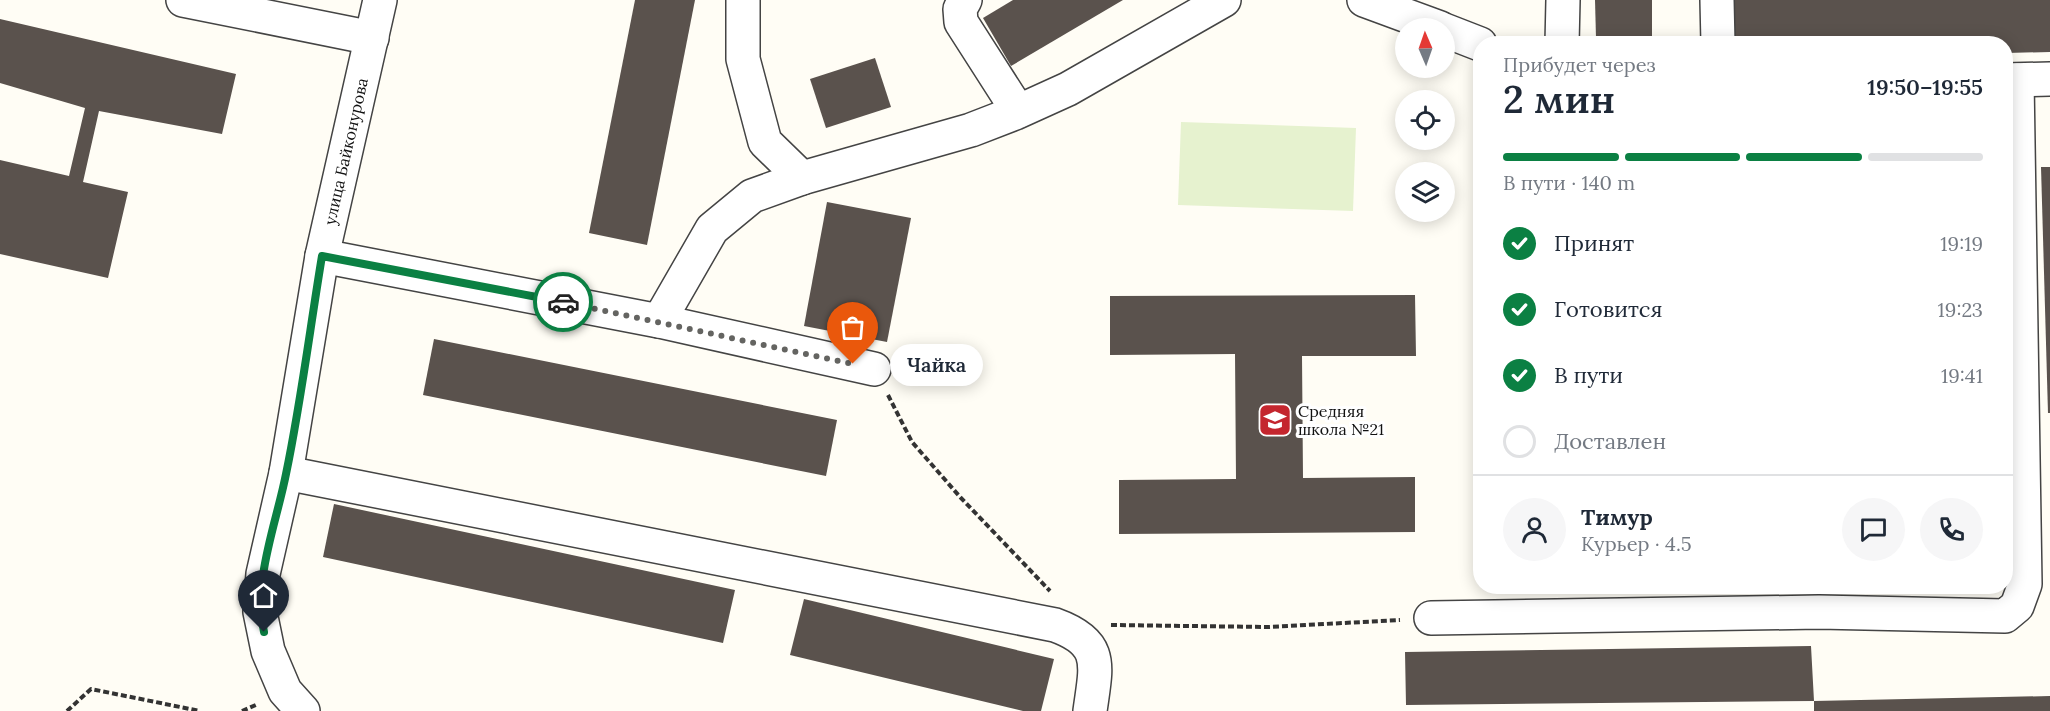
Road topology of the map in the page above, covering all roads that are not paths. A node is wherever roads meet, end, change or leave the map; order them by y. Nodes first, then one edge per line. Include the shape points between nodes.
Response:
1 (183, 0) edge
2 (380, 0) edge
3 (743, 0) edge
4 (965, 0) edge
5 (1224, 0) edge
6 (1364, 0) edge
7 (1563, 0) edge
8 (1717, 0) edge
9 (1413, 18) edge
10 (1455, 34) edge
11 (1562, 36) edge
12 (1718, 36) edge
13 (372, 38) junction
14 (1473, 41) edge
15 (2013, 80) edge
16 (2050, 80) edge
17 (1018, 111) junction
18 (2013, 152) edge
19 (802, 178) junction
20 (322, 256) junction
21 (659, 321) junction
22 (874, 369) road end
23 (286, 473) junction
24 (1431, 618) road end
25 (294, 701) edge
26 (1090, 711) edge

1 - 13 street
2 - 13 street, улица Байконурова
3 - 19 street via 743,59 765,142
4 - 17 street via 960,22
5 - 17 street via 1068,89
6 - 9 street
7 - 11 street
8 - 12 street
10 - 14 street
13 - 20 street, улица Байконурова
15 - 16 street
17 - 19 street via 971,130
18 - 24 street via 2025,584 2017,606 2005,616 1819,612
19 - 21 street via 753,196 712,229
20 - 21 street
20 - 23 street, улица Байконурова
21 - 22 street
23 - 25 street, улица Байконурова via 263,574 260,612 267,651
23 - 26 street via 1055,625 1074,632 1092,650 1096,664

